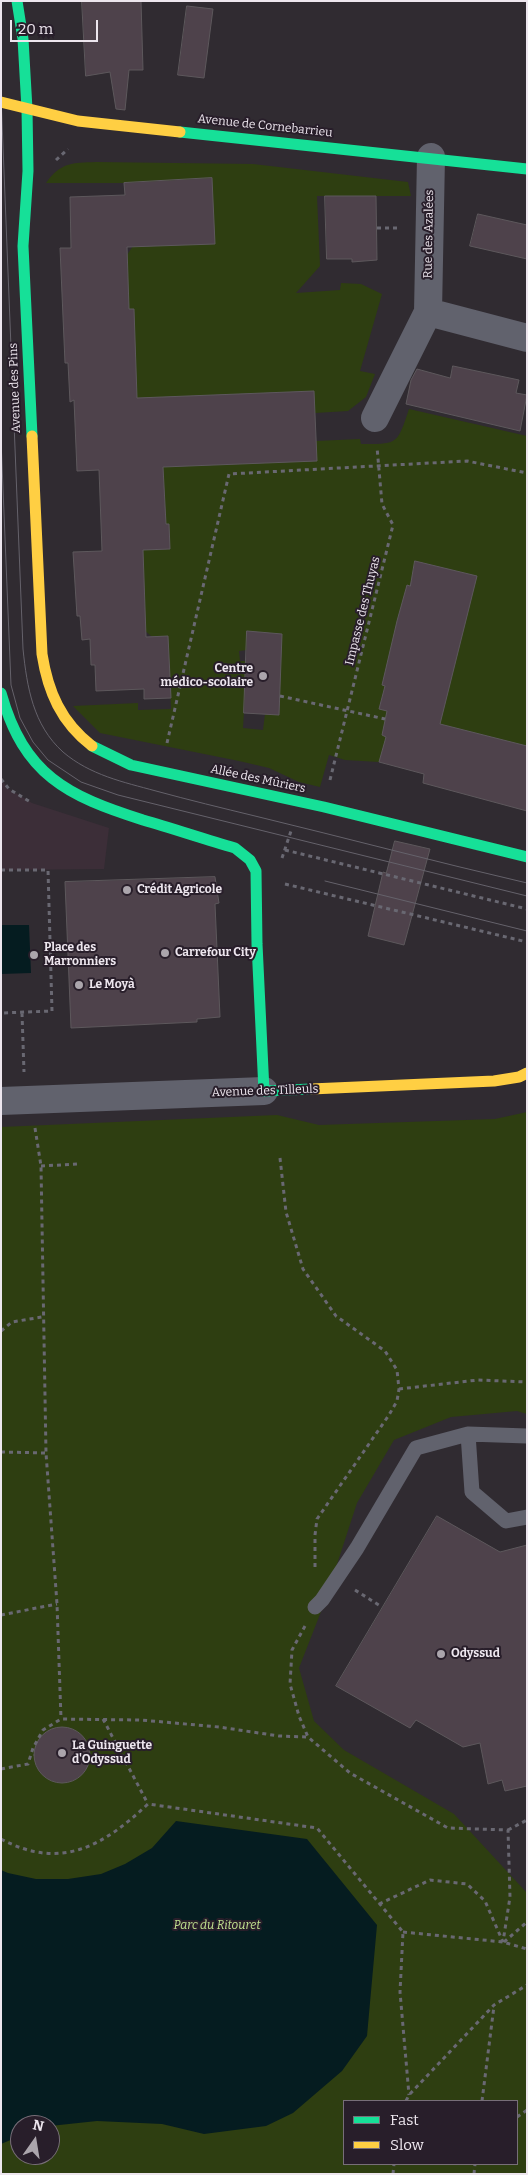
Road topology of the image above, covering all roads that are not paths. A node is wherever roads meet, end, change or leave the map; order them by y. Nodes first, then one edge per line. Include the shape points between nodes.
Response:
1 (17, 1) edge
2 (1, 102) edge
3 (27, 109) junction
4 (430, 157) junction
5 (527, 169) edge
6 (428, 312) junction
7 (527, 338) edge
8 (375, 418) road end
9 (42, 654) joint
10 (1, 693) edge
11 (527, 857) edge
12 (527, 1073) edge
13 (264, 1090) junction
14 (1, 1101) edge
15 (468, 1434) junction
16 (527, 1436) edge
17 (527, 1517) edge
18 (315, 1607) road end

1 - 3 street, Avenue des Pins
2 - 3 street, Avenue de Cornebarrieu
3 - 4 street, Avenue de Cornebarrieu via 78,121
3 - 9 street, Avenue des Pins via 28,172 23,246
4 - 5 street, Avenue de Cornebarrieu
4 - 6 street, Rue des Azalées
6 - 7 street
6 - 8 street, Rue des Azalées
9 - 11 street, Allée des Mûriers via 52,697 63,720 103,754 131,765 324,807
10 - 13 street via 9,720 25,750 43,773 61,788 104,808 235,848 250,860 256,871
12 - 13 street, Avenue des Tilleuls via 494,1082
13 - 14 street, Avenue des Tilleuls
15 - 16 lane
15 - 17 lane via 472,1492 506,1521
15 - 18 lane via 416,1448 357,1548

